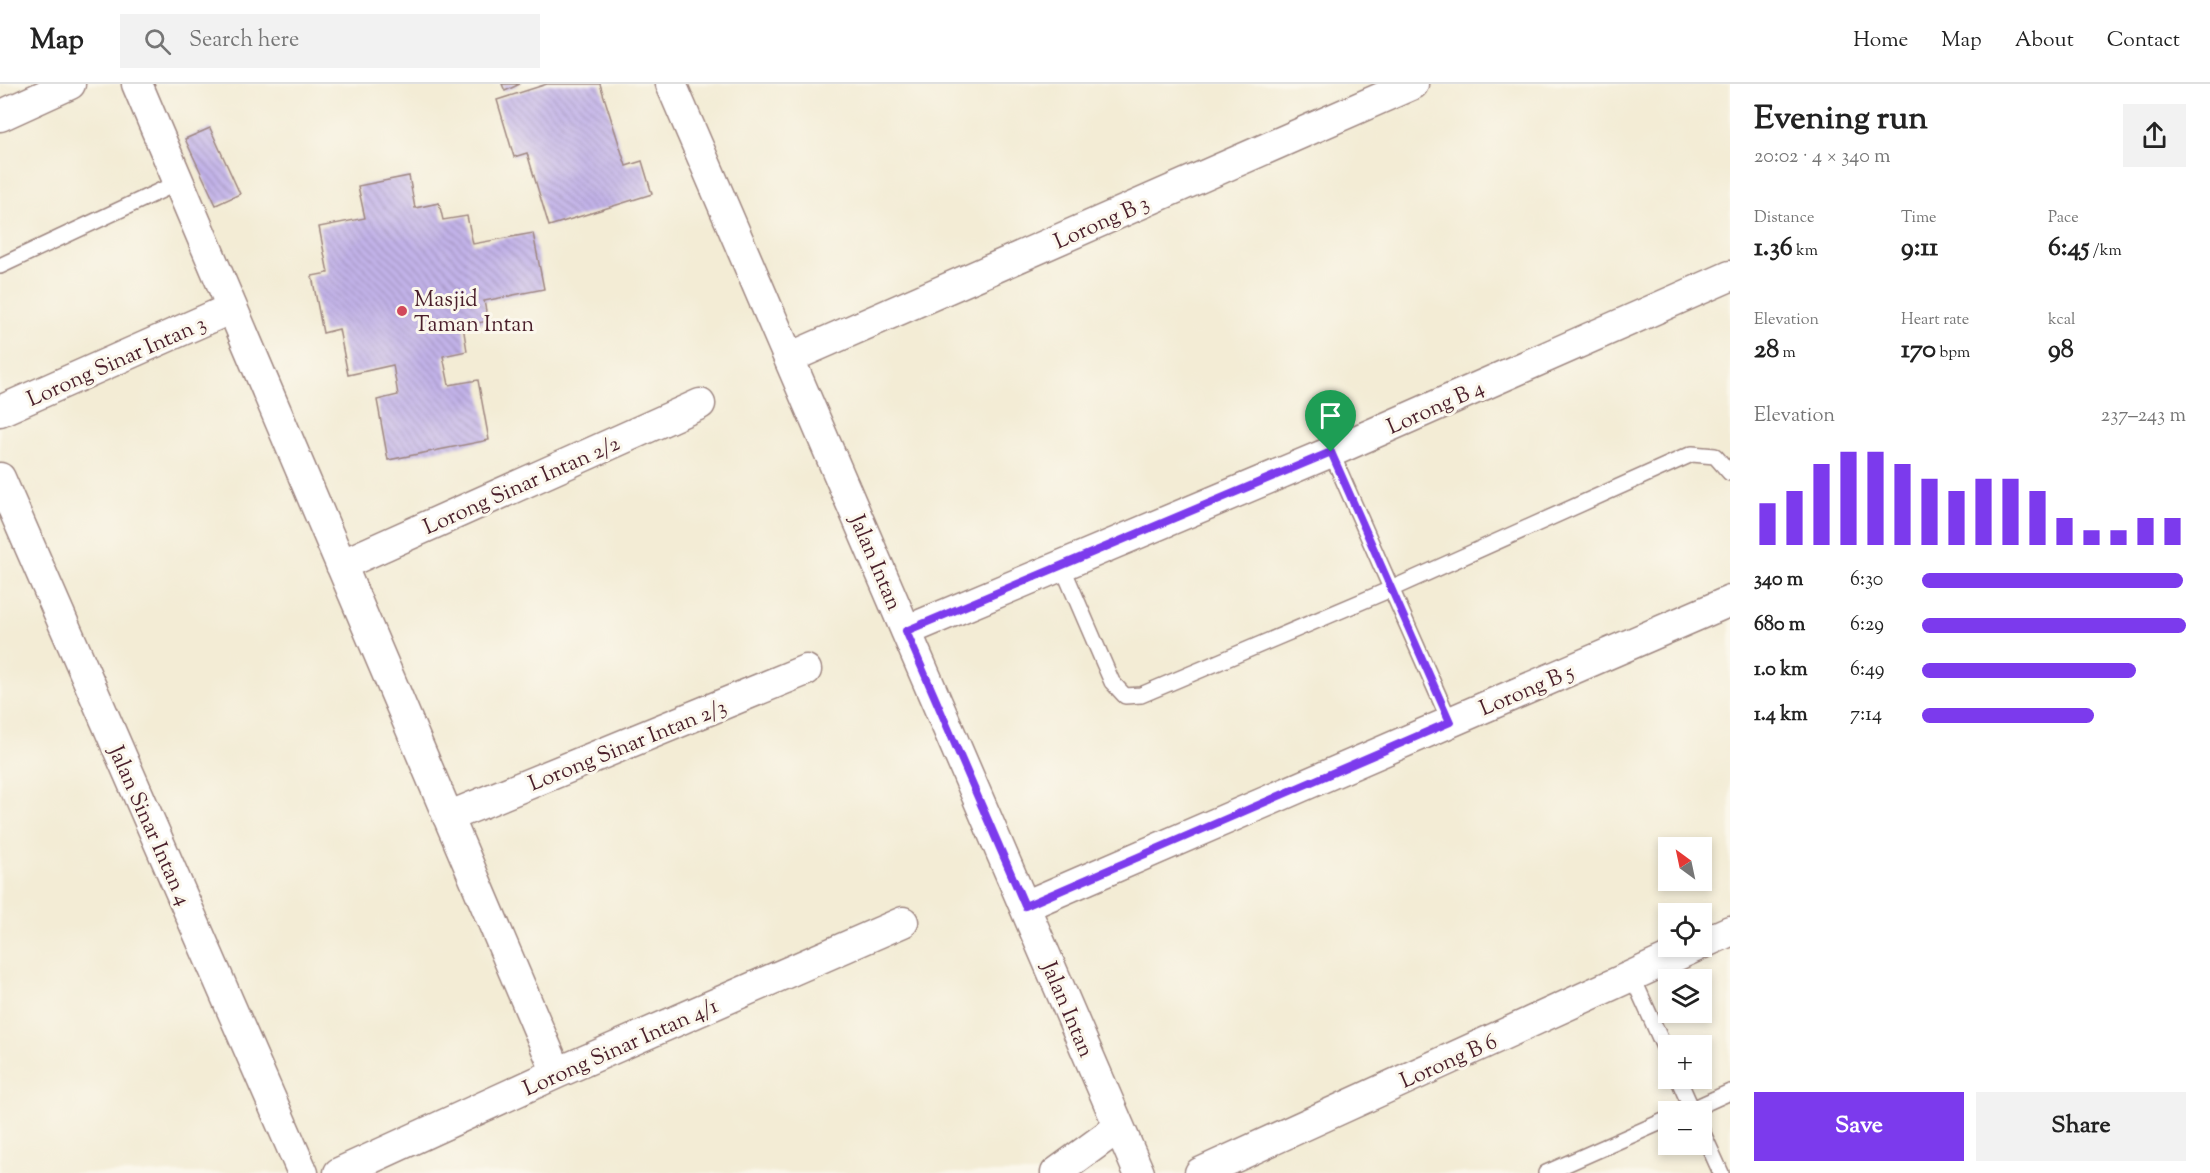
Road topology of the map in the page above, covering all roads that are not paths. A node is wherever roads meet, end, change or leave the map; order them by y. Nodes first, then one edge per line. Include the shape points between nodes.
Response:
1 (70, 84) edge
2 (136, 84) edge
3 (671, 84) edge
4 (1413, 84) edge
5 (0, 116) edge
6 (179, 183) junction
7 (0, 266) edge
8 (1730, 276) edge
9 (232, 308) junction
10 (789, 358) junction
11 (700, 404) dead end
12 (0, 411) edge
13 (1331, 452) junction
14 (1730, 473) edge
15 (0, 478) edge
16 (341, 565) junction
17 (1062, 566) junction
18 (1391, 589) junction
19 (1730, 601) edge
20 (906, 631) junction
21 (806, 670) dead end
22 (1450, 722) junction
23 (448, 817) junction
24 (1025, 906) junction
25 (903, 922) dead end
26 (1730, 931) edge
27 (1712, 939) edge
28 (1673, 957) edge
29 (1632, 976) junction
30 (1659, 1035) edge
31 (557, 1073) junction
32 (1730, 1092) edge
33 (1711, 1101) edge
34 (1658, 1123) edge
35 (1119, 1127) junction
36 (1712, 1153) edge
37 (303, 1173) edge
38 (339, 1173) edge
39 (1056, 1173) edge
40 (1139, 1173) edge
41 (1200, 1173) edge
42 (1546, 1173) edge
43 (1721, 1173) edge

1 - 5 street
2 - 6 street
3 - 10 street, Jalan Intan
4 - 10 street, Lorong B 3
6 - 7 lane
6 - 9 street
8 - 13 street, Lorong B 4
9 - 12 street, Lorong Sinar Intan 3
9 - 16 street
10 - 20 street, Jalan Intan
11 - 16 street, Lorong Sinar Intan 2/2
13 - 17 street, Lorong B 4
13 - 18 lane
14 - 18 lane via 1715,456 1692,454
15 - 37 street, Jalan Sinar Intan 4
16 - 23 street
17 - 18 lane via 1112,682 1125,696 1141,695
17 - 20 street, Lorong B 4
18 - 22 lane
19 - 22 street, Lorong B 5
20 - 24 street, Jalan Intan
21 - 23 street, Lorong Sinar Intan 2/3
22 - 24 street, Lorong B 5
23 - 31 street
24 - 35 street, Jalan Intan
25 - 31 street, Lorong Sinar Intan 4/1
26 - 27 street
28 - 29 street, Lorong B 6
29 - 30 lane
29 - 41 street, Lorong B 6
31 - 38 street, Lorong Sinar Intan 4/1
32 - 33 lane
34 - 42 lane
35 - 39 street
35 - 40 street, Jalan Intan
36 - 43 lane

